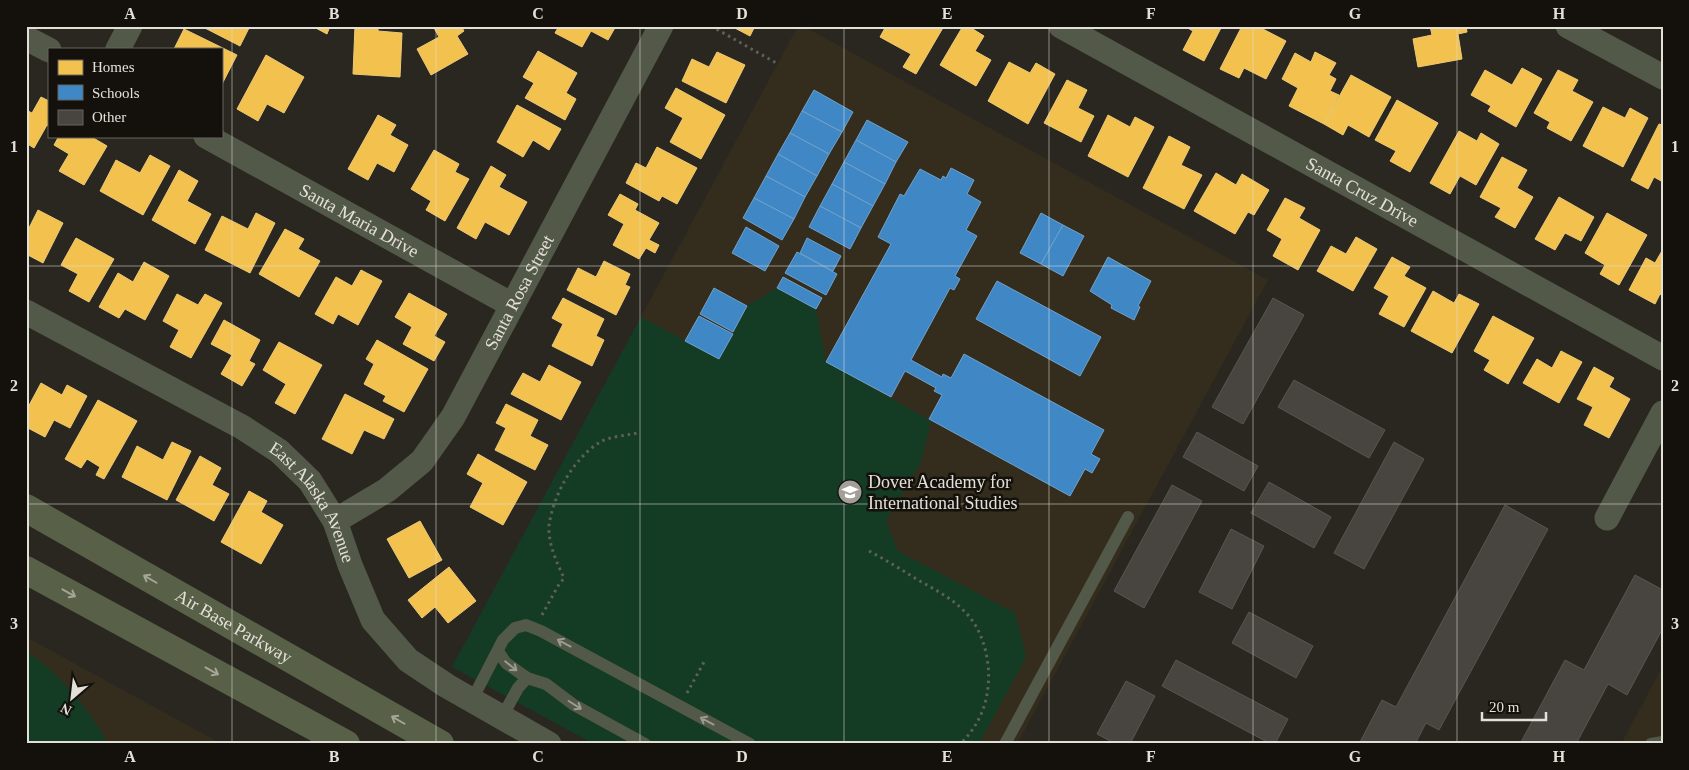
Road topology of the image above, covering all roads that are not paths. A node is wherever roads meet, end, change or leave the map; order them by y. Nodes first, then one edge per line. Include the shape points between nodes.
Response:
1 (130, 26) edge
2 (661, 26) edge
3 (1061, 26) edge
4 (1568, 26) edge
5 (26, 38) edge
6 (119, 48) edge
7 (48, 49) edge
8 (1663, 77) edge
9 (210, 138) edge
10 (512, 305) junction
11 (26, 312) edge
12 (1663, 358) edge
13 (1663, 413) edge
14 (26, 508) edge
15 (1128, 517) dead end
16 (1607, 518) dead end
17 (335, 521) junction
18 (26, 570) edge
19 (498, 651) junction
20 (527, 678) junction
21 (472, 700) junction
22 (502, 717) junction
23 (1663, 742) edge
24 (346, 744) edge
25 (440, 744) edge
26 (549, 744) edge
27 (645, 744) edge
28 (750, 744) edge
29 (1005, 744) edge
30 (1651, 744) edge

1 - 6 street
2 - 10 street, Santa Rosa Street
3 - 12 street, Santa Cruz Drive
4 - 8 street
5 - 7 street
9 - 10 street, Santa Maria Drive
10 - 17 street, Santa Rosa Street via 453,417 422,461 387,490
11 - 17 street, East Alaska Avenue via 279,450 310,481
13 - 16 street
25 -> 14 main road, Air Base Parkway
15 - 29 lane
17 - 21 street, East Alaska Avenue via 372,620 408,660
18 -> 24 main road
19 -> 20 lane via 506,663
19 - 21 lane
28 -> 19 lane via 526,625 515,628 503,640
20 - 22 lane
20 -> 27 lane via 546,684 574,705
21 - 22 street, East Alaska Avenue
22 - 26 street, East Alaska Avenue
23 - 30 lane

